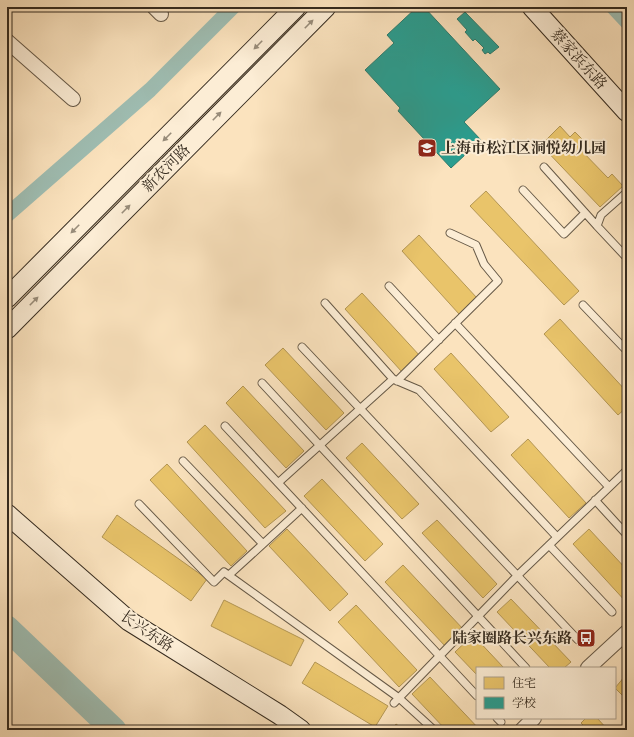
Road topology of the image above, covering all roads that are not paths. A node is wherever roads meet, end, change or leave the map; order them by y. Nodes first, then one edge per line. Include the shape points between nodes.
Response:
1 (296, 7) edge
2 (326, 7) edge
3 (532, 7) edge
4 (7, 41) edge
5 (73, 99) dead end
6 (627, 112) edge
7 (544, 167) dead end
8 (523, 190) dead end
9 (627, 192) edge
10 (585, 213) junction
11 (597, 226) junction
12 (450, 233) dead end
13 (627, 258) edge
14 (389, 286) dead end
15 (7, 298) edge
16 (325, 303) dead end
17 (583, 305) dead end
18 (455, 324) junction
19 (7, 329) edge
20 (439, 340) junction
21 (302, 347) dead end
22 (627, 350) edge
23 (395, 380) junction
24 (262, 383) dead end
25 (360, 408) junction
26 (225, 426) dead end
27 (319, 446) junction
28 (184, 461) dead end
29 (627, 470) edge
30 (278, 483) junction
31 (609, 487) junction
32 (595, 500) junction
33 (139, 504) dead end
34 (302, 508) junction
35 (7, 514) edge
36 (627, 535) edge
37 (557, 536) junction
38 (263, 544) junction
39 (549, 545) junction
40 (229, 575) junction
41 (518, 575) junction
42 (612, 612) dead end
43 (478, 616) junction
44 (627, 632) edge
45 (578, 640) dead end
46 (440, 656) junction
47 (525, 667) edge
48 (589, 667) edge
49 (476, 695) edge
50 (396, 701) junction
51 (533, 719) edge
52 (301, 730) edge
53 (434, 730) edge
54 (522, 730) edge

1 -> 15 street, 新农河路
19 -> 2 street, 新农河路
3 - 6 street, 蔡家浜东路
4 - 5 street
7 - 10 lane
8 - 10 lane via 564,234
9 - 11 lane via 601,215
10 - 11 lane
11 - 13 lane
12 - 18 lane via 476,245 484,264 498,281
14 - 20 lane
16 - 23 lane
17 - 22 lane
18 - 20 lane
18 - 31 lane
20 - 23 lane
21 - 25 lane
23 - 25 lane
23 - 37 lane via 419,390
24 - 27 lane
25 - 27 lane
25 - 41 lane
26 - 30 lane
27 - 30 lane
27 - 43 lane
28 - 38 lane
29 - 31 lane
30 - 34 lane
31 - 32 lane
32 - 36 lane
32 - 37 lane
33 - 40 lane via 214,582 224,572
34 - 38 lane
34 - 46 lane
35 - 52 street, 长兴东路 via 129,621
37 - 39 lane
38 - 40 lane
39 - 41 lane
39 - 42 lane
40 - 50 lane
41 - 43 lane
41 - 45 lane
43 - 46 lane
43 - 47 lane
44 - 48 street
46 - 49 lane
46 - 50 lane
50 - 53 lane
51 - 54 street

